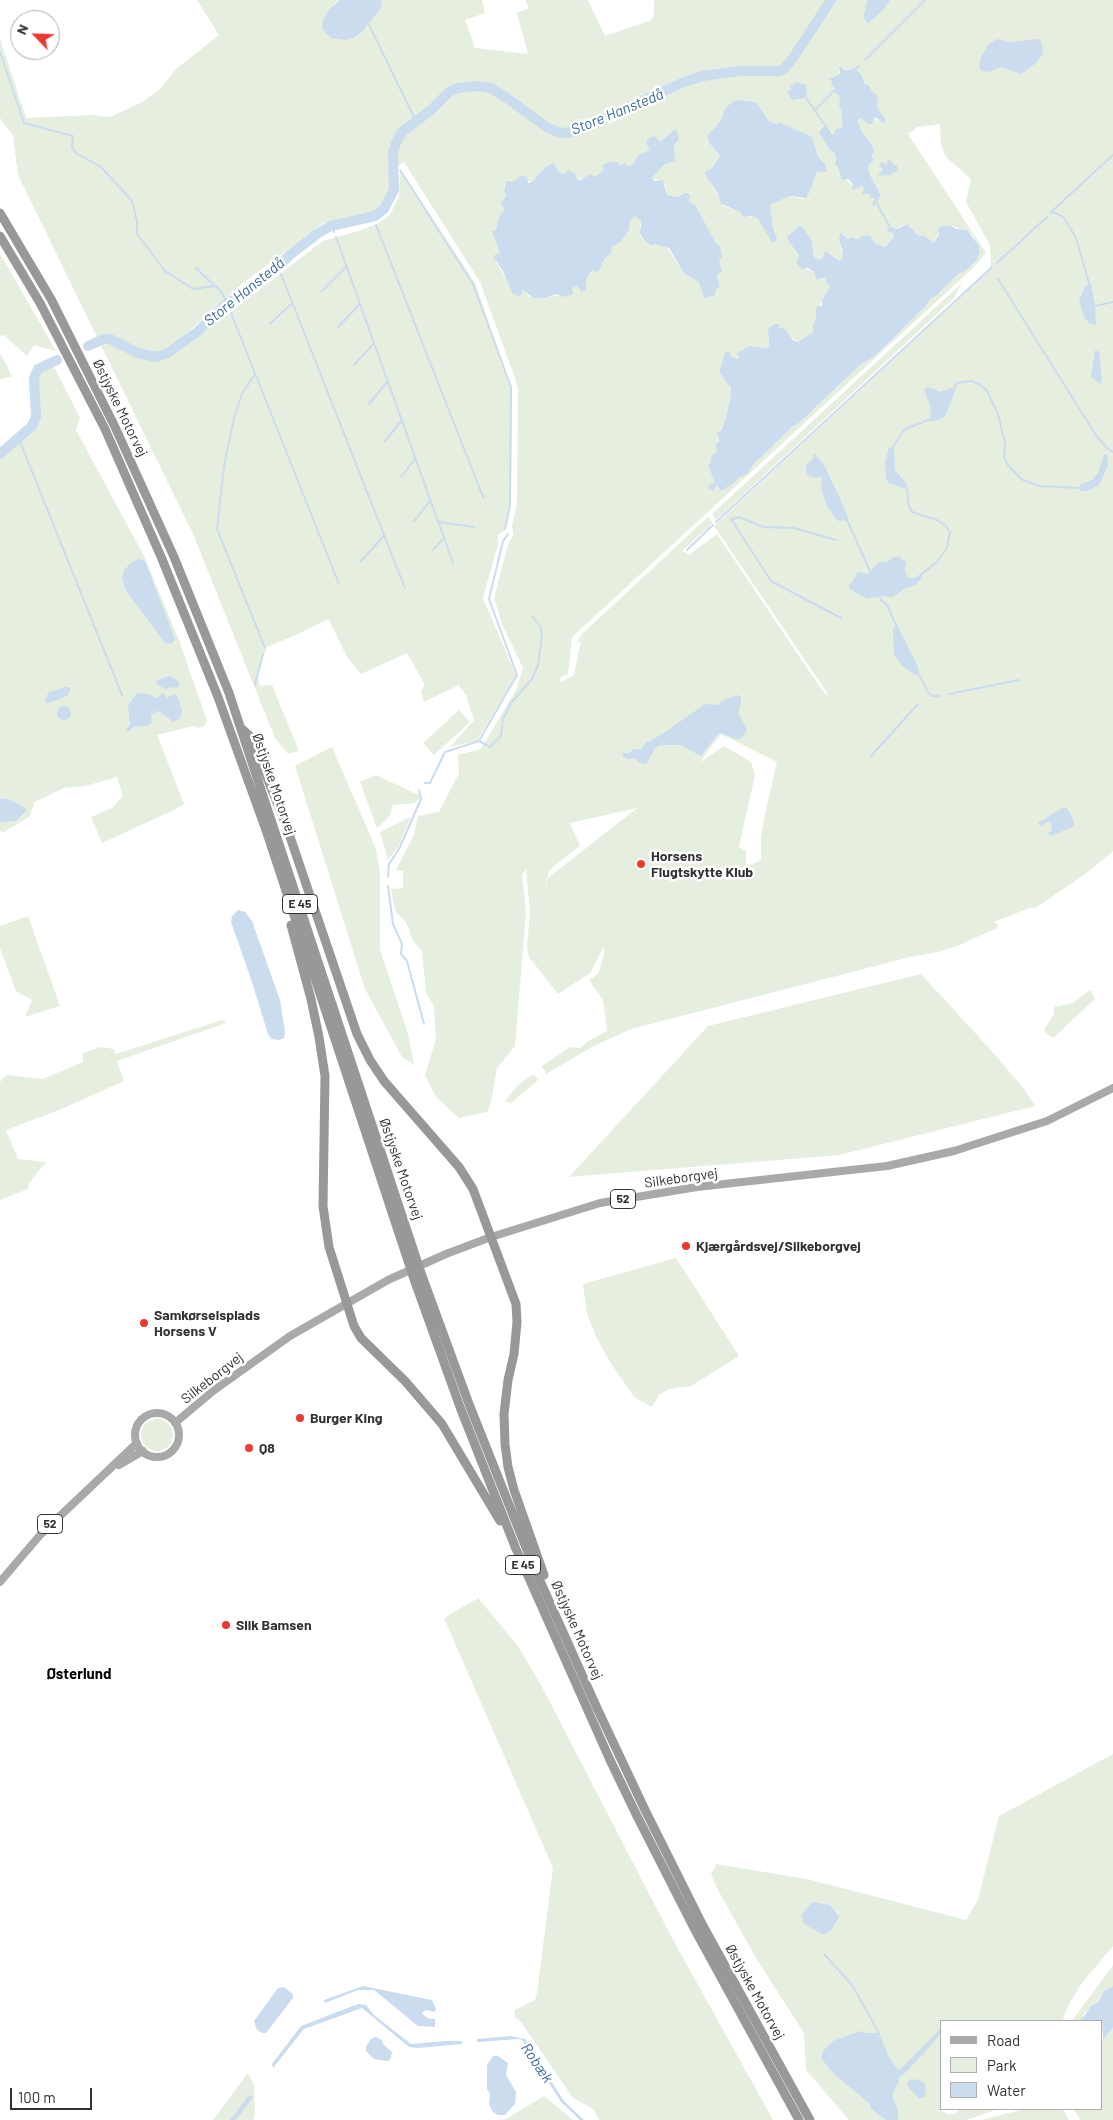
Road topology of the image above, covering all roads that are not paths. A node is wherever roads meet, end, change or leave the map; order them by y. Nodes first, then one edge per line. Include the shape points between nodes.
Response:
1 (0, 213) edge
2 (0, 236) edge
3 (240, 727) junction
4 (267, 833) junction
5 (1113, 1088) edge
6 (490, 1237) junction
7 (346, 1303) junction
8 (176, 1423) junction
9 (137, 1443) junction
10 (143, 1451) junction
11 (107, 1472) junction
12 (526, 1571) junction
13 (0, 1582) edge
14 (554, 1614) junction
15 (799, 2120) edge
16 (810, 2120) edge

1 - 3 highway, Østjyske Motorvej / E 45 via 51,299 115,427 174,557
2 - 4 highway, Østjyske Motorvej / E 45 via 40,303 105,429 218,697
3 - 6 highway via 250,736 285,822 356,1034 384,1081 459,1167 472,1189
3 - 14 highway, Østjyske Motorvej / E 45 via 430,1298 501,1488
4 - 7 highway via 319,1037 325,1076 323,1206 329,1247
4 - 12 highway, Østjyske Motorvej / E 45 via 415,1282 460,1407
5 - 6 main road, Silkeborgvej / 52 via 1047,1121 954,1151 886,1166 697,1187 600,1203
6 - 7 main road, Silkeborgvej / 52 via 388,1280
6 - 14 highway via 516,1304 514,1354 504,1414 508,1467 520,1512 548,1586
7 - 8 main road, Silkeborgvej / 52 via 258,1357
7 - 12 highway via 361,1338 405,1381 442,1424 497,1515 510,1546
8 - 9 main road via 159,1414 145,1417 136,1432
8 - 10 main road via 179,1434 172,1451 158,1457
9 - 10 main road
9 - 11 main road, 52
10 - 11 main road, 52
11 - 13 main road, 52 via 41,1534
12 - 15 highway, Østjyske Motorvej / E 45 via 637,1816
14 - 16 highway, Østjyske Motorvej / E 45 via 688,1898

